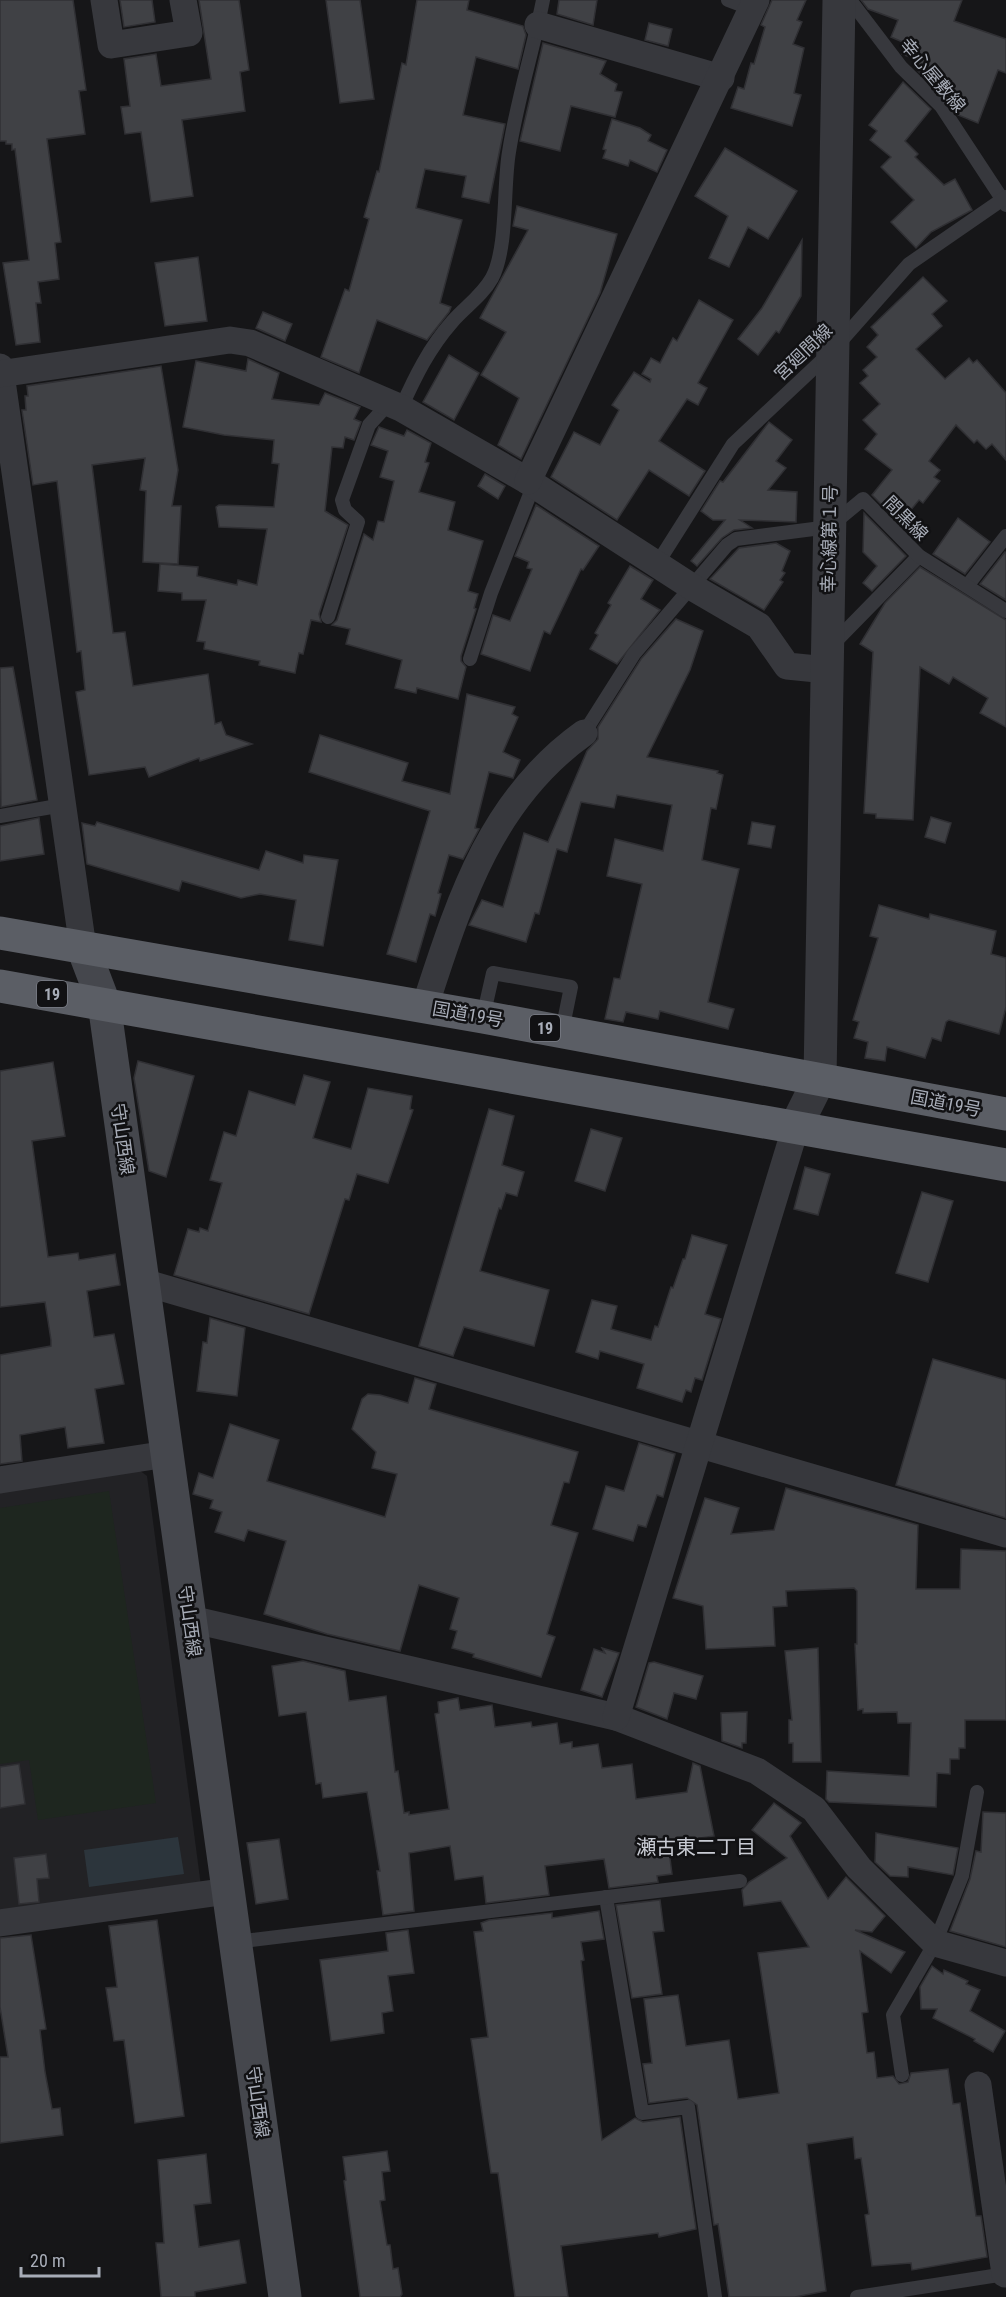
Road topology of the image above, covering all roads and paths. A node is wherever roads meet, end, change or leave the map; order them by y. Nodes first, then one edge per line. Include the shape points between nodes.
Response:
1 (104, 0) edge
2 (183, 0) edge
3 (838, 0) edge
4 (850, 0) edge
5 (745, 3) edge
6 (541, 13) edge
7 (721, 78) junction
8 (1005, 201) edge
9 (832, 351) junction
10 (0, 371) edge
11 (394, 405) junction
12 (531, 483) junction
13 (829, 527) junction
14 (1006, 536) edge
15 (919, 556) junction
16 (657, 564) junction
17 (967, 586) junction
18 (692, 587) junction
19 (1006, 610) edge
20 (328, 617) dead end
21 (470, 659) dead end
22 (827, 660) junction
23 (584, 733) joint
24 (63, 805) junction
25 (0, 816) edge
26 (0, 933) edge
27 (83, 948) junction
28 (0, 986) edge
29 (104, 1003) junction
30 (425, 1006) junction
31 (483, 1017) junction
32 (562, 1031) junction
33 (820, 1078) junction
34 (1006, 1114) edge
35 (795, 1126) junction
36 (1006, 1165) edge
37 (143, 1282) junction
38 (699, 1444) junction
39 (167, 1454) junction
40 (0, 1480) edge
41 (1006, 1534) edge
42 (190, 1619) junction
43 (616, 1717) junction
44 (977, 1792) dead end
45 (740, 1881) dead end
46 (228, 1891) junction
47 (606, 1897) junction
48 (0, 1923) edge
49 (235, 1942) junction
50 (935, 1943) junction
51 (1006, 1963) edge
52 (902, 2075) dead end
53 (978, 2085) dead end
54 (1005, 2274) edge
55 (285, 2297) edge
56 (716, 2297) edge
57 (857, 2297) edge

1 - 2 street via 111,45 189,33
3 - 9 street, 幸心線第１号
4 - 8 lane, 幸心屋敷線 via 901,67 940,106
5 - 7 street
6 - 7 street
6 - 11 lane via 512,133 501,242 492,277 452,322
7 - 12 street
8 - 9 lane, 宮廻間線 via 909,264
9 - 13 street, 幸心線第１号
9 - 16 lane, 宮廻間線 via 733,444
10 - 11 street via 230,340 250,343
10 - 24 street
11 - 12 street
11 - 20 lane via 369,425 342,500 345,510 358,522
12 - 16 street
12 - 21 lane
13 - 15 lane, 間黒線 via 863,500
13 - 18 lane via 736,539
13 - 22 street, 幸心線第１号
14 - 17 lane
15 - 17 lane, 間黒線
15 - 22 lane
16 - 18 street
17 - 19 lane, 間黒線
18 - 22 street via 759,626 787,666
18 - 23 lane via 634,654
22 - 33 street, 幸心線第１号
23 - 30 street via 558,751 501,817 459,903
24 - 25 lane
24 - 27 street
26 - 27 highway, 国道19号 / 19
27 - 29 main road, 守山西線
27 - 30 highway, 国道19号 / 19
28 - 29 highway, 19
29 - 35 highway, 19
29 - 37 main road, 守山西線
30 - 31 highway, 国道19号 / 19
31 - 32 highway, 国道19号 / 19
31 - 32 lane via 493,973 570,987
32 - 33 highway, 国道19号 / 19
33 - 34 highway, 国道19号 / 19
33 - 35 street
35 - 36 highway, 19
35 - 38 street
37 - 38 street
37 - 39 main road, 守山西線
38 - 41 street
38 - 43 street
39 - 40 street
39 - 42 main road, 守山西線
42 - 43 street
42 - 46 main road, 守山西線
43 - 50 street via 757,1772 814,1809 859,1868
44 - 50 lane via 962,1876
45 - 47 lane
46 - 48 street
46 - 49 main road, 守山西線
47 - 49 lane
47 - 56 lane via 642,2113 688,2107
49 - 55 main road, 守山西線
50 - 51 street
50 - 52 lane via 893,2015
53 - 54 street
54 - 57 lane

